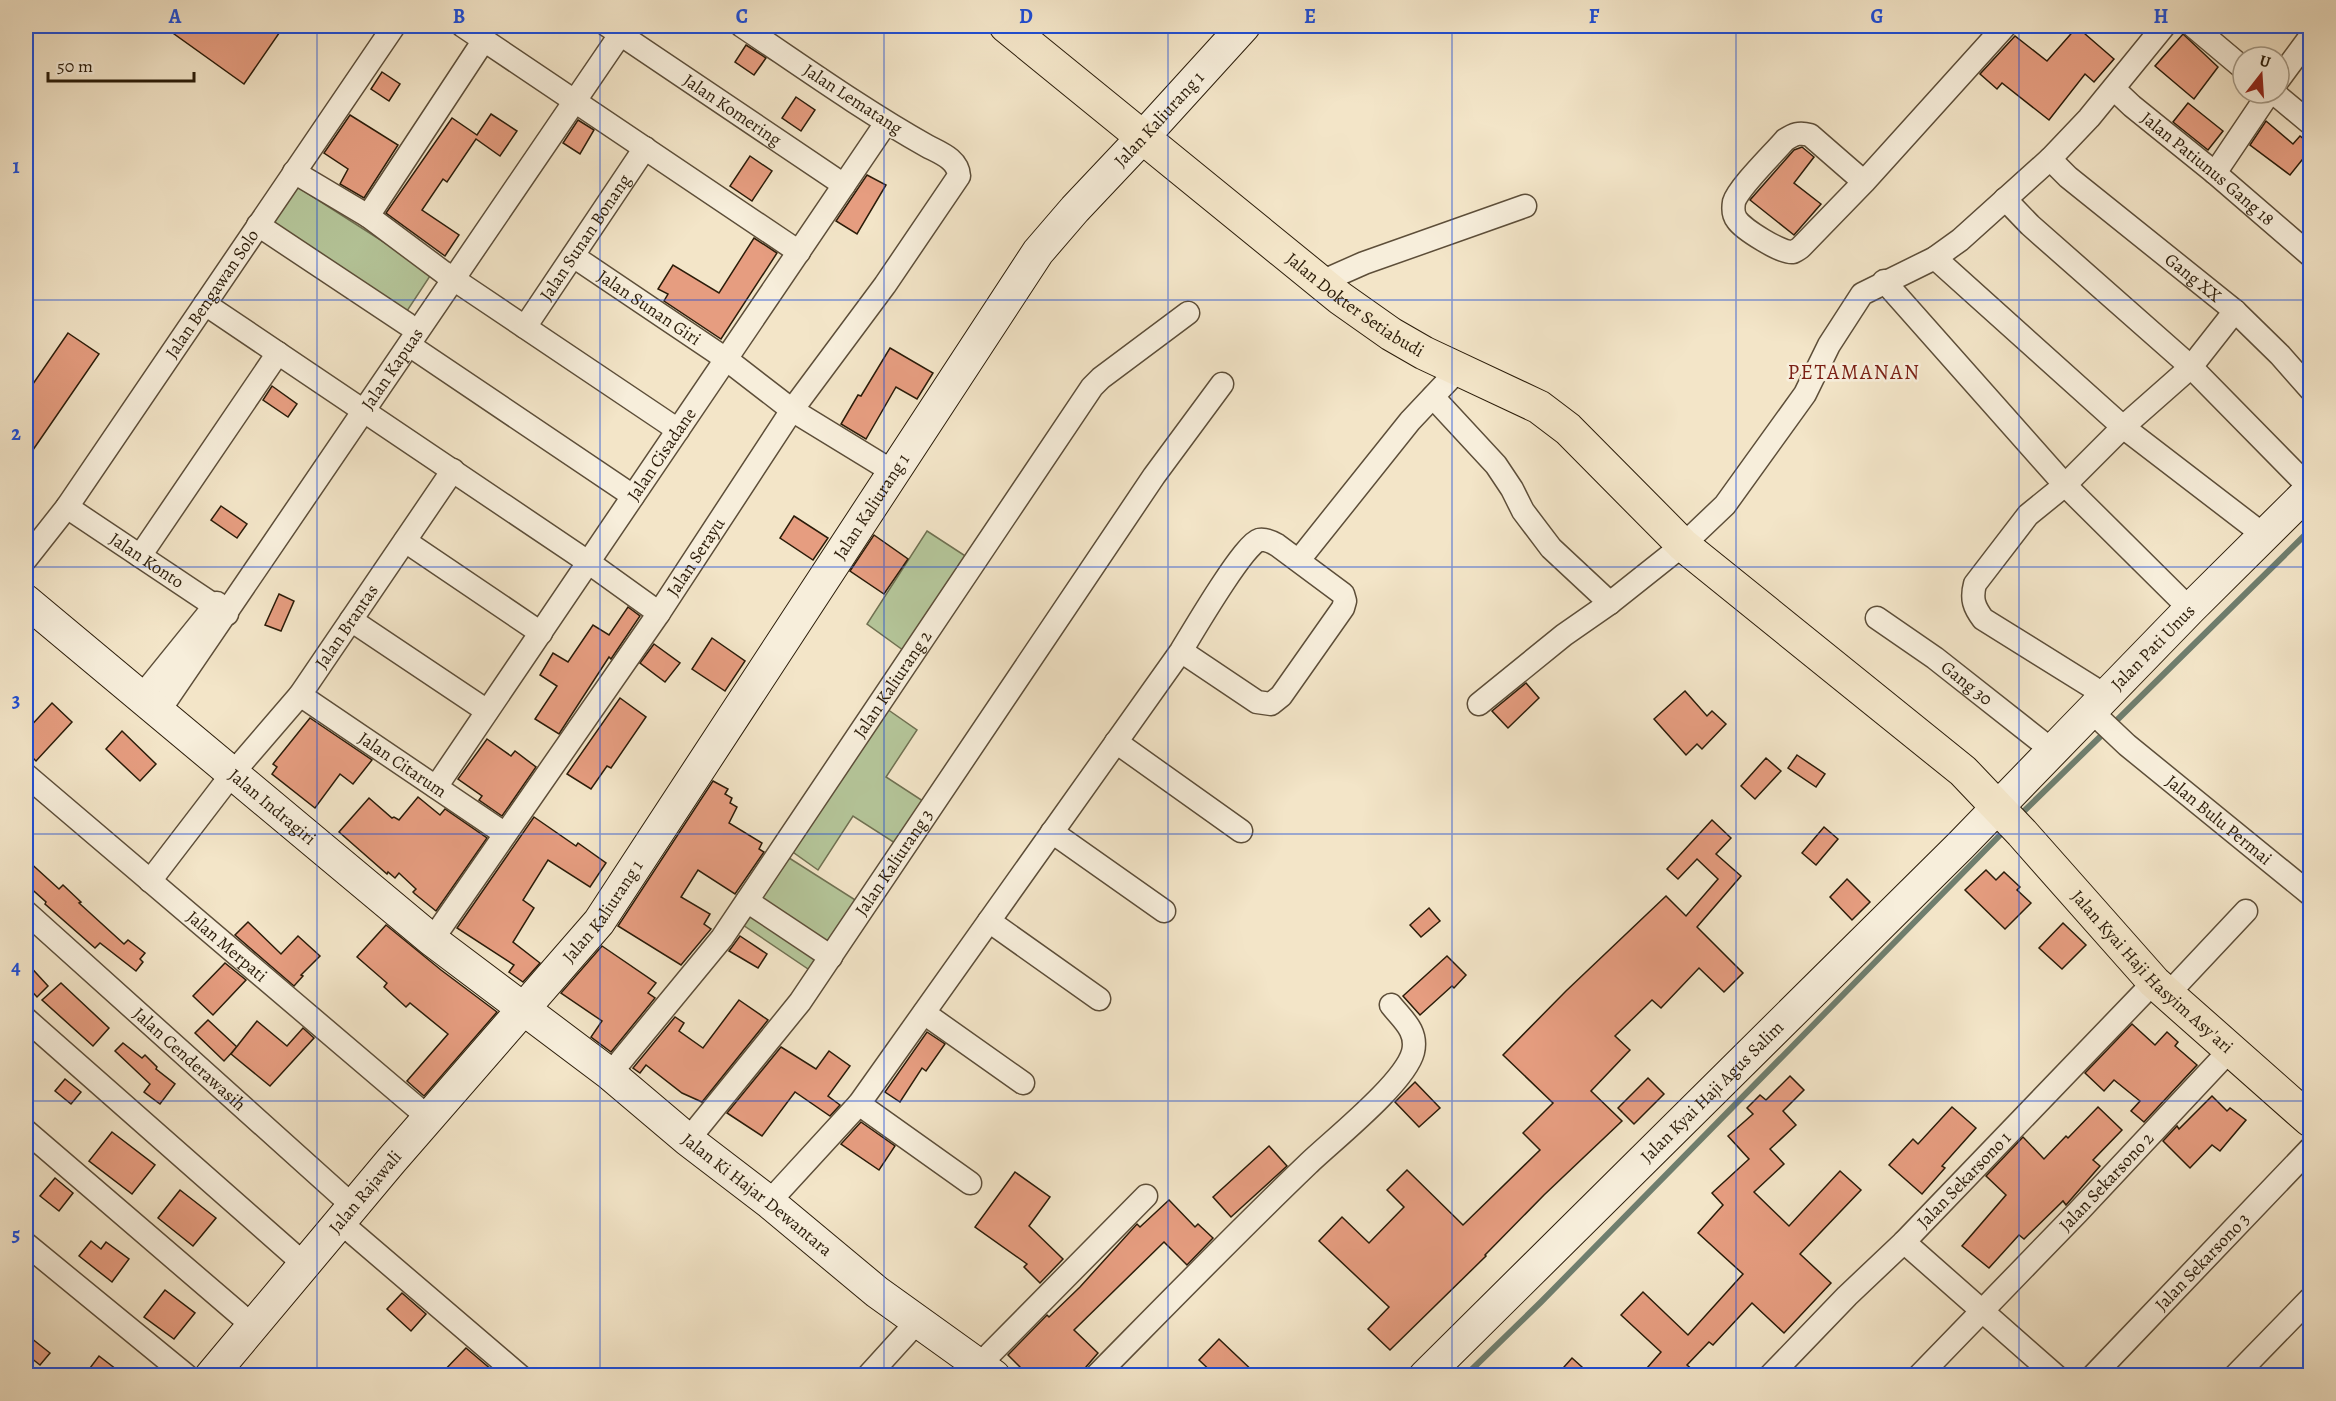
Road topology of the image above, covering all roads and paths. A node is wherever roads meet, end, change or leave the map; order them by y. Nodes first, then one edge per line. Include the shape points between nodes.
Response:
1 (393, 26) edge
2 (463, 26) edge
3 (742, 26) edge
4 (1006, 26) edge
5 (1244, 26) edge
6 (2005, 26) edge
7 (2164, 26) edge
8 (614, 28) edge
9 (2195, 28) edge
10 (2310, 36) edge
11 (484, 40) junction
12 (2231, 58) edge
13 (2291, 62) edge
14 (2122, 96) junction
15 (569, 97) junction
16 (2261, 105) edge
17 (2288, 105) edge
18 (886, 123) junction
19 (2310, 123) edge
20 (1143, 138) junction
21 (645, 148) junction
22 (2058, 167) junction
23 (294, 172) junction
24 (2215, 173) junction
25 (959, 176) joint
26 (1864, 182) junction
27 (844, 185) junction
28 (1525, 206) dead end
29 (2016, 212) junction
30 (368, 216) junction
31 (258, 225) junction
32 (799, 252) junction
33 (2310, 255) edge
34 (573, 256) junction
35 (1935, 258) junction
36 (448, 275) junction
37 (1884, 281) junction
38 (1320, 282) junction
39 (205, 304) junction
40 (2235, 311) junction
41 (1188, 313) dead end
42 (525, 327) junction
43 (408, 335) junction
44 (278, 353) junction
45 (726, 359) junction
46 (2191, 367) junction
47 (1459, 369) junction
48 (1222, 384) dead end
49 (2310, 389) edge
50 (1433, 397) junction
51 (359, 407) junction
52 (792, 410) junction
53 (2123, 427) junction
54 (678, 430) junction
55 (453, 470) junction
56 (895, 473) junction
57 (2065, 485) junction
58 (2310, 489) edge
59 (633, 496) junction
60 (67, 507) junction
61 (2265, 536) junction
62 (405, 541) junction
63 (1683, 545) junction
64 (140, 556) junction
65 (26, 559) edge
66 (1299, 560) junction
67 (588, 562) junction
68 (1720, 574) joint
69 (26, 601) edge
70 (1610, 603) junction
71 (2190, 609) junction
72 (221, 610) junction
73 (659, 613) junction
74 (1876, 618) dead end
75 (351, 620) junction
76 (541, 633) junction
77 (1181, 651) junction
78 (300, 695) junction
79 (150, 704) junction
80 (1479, 704) dead end
81 (2100, 710) junction
82 (487, 711) junction
83 (1116, 742) junction
84 (2053, 751) junction
85 (26, 774) edge
86 (232, 774) junction
87 (436, 787) junction
88 (2007, 818) junction
89 (1241, 831) dead end
90 (1052, 832) junction
91 (505, 834) junction
92 (150, 881) junction
93 (2310, 894) edge
94 (747, 901) junction
95 (1164, 911) dead end
96 (2246, 911) dead end
97 (26, 912) edge
98 (989, 921) junction
99 (432, 940) junction
100 (831, 957) junction
101 (2161, 988) junction
102 (1099, 999) dead end
103 (1391, 1005) dead end
104 (523, 1010) junction
105 (924, 1013) junction
106 (26, 1019) edge
107 (2230, 1050) junction
108 (610, 1074) junction
109 (1023, 1083) dead end
110 (859, 1104) junction
111 (429, 1118) junction
112 (2310, 1120) edge
113 (26, 1131) edge
114 (688, 1140) junction
115 (2310, 1149) edge
116 (970, 1183) dead end
117 (1146, 1196) dead end
118 (769, 1202) junction
119 (347, 1214) junction
120 (1904, 1242) junction
121 (26, 1244) edge
122 (304, 1264) junction
123 (2310, 1299) edge
124 (1982, 1311) junction
125 (916, 1322) junction
126 (253, 1326) junction
127 (973, 1364) edge
128 (187, 1376) edge
129 (211, 1376) edge
130 (520, 1376) edge
131 (868, 1376) edge
132 (1096, 1376) edge
133 (1425, 1376) edge
134 (1770, 1376) edge
135 (1919, 1376) edge
136 (2056, 1376) edge
137 (2093, 1376) edge
138 (2235, 1376) edge

1 - 23 street, Jalan Bengawan Solo
2 - 11 street
3 - 18 street, Jalan Lematang
4 - 20 highway, Jalan Dokter Setiabudi
5 - 20 main road, Jalan Kaliurang 1
6 - 26 street
7 - 14 street
8 - 15 street, Jalan Kapuas
8 - 27 street, Jalan Komering
9 - 12 street
10 - 13 street
11 - 15 street
11 - 30 street
14 - 22 street
14 - 24 street, Jalan Patiunus Gang 18
15 - 21 street
15 - 36 street, Jalan Kapuas
16 - 24 street
17 - 19 street
18 - 25 street, Jalan Lematang via 954,162
18 - 27 street, Jalan Cisadane
20 - 38 highway, Jalan Dokter Setiabudi
20 - 56 main road, Jalan Kaliurang 1 via 1038,252
21 - 32 street
21 - 34 street, Jalan Sunan Bonang
22 - 29 street
22 - 40 street, Gang XX
23 - 30 street
23 - 31 street, Jalan Bengawan Solo
24 - 33 street, Jalan Patiunus Gang 18
25 - 52 street, Jalan Serayu via 885,285
26 - 26 street via 1809,135 1793,134 1735,199 1733,209 1742,225 1772,246 1794,252
27 - 32 street, Jalan Cisadane
28 - 38 street
29 - 35 street via 1960,240
29 - 46 street
30 - 36 street
31 - 39 street, Jalan Bengawan Solo
31 - 43 street
32 - 45 street, Jalan Cisadane
34 - 42 street, Jalan Sunan Bonang
34 - 45 street, Jalan Sunan Giri
35 - 37 street
35 - 53 street
36 - 42 street
36 - 43 street, Jalan Kapuas
37 - 57 street
37 - 63 street via 1853,304 1805,394 1758,462 1725,505
38 - 47 highway, Jalan Dokter Setiabudi via 1391,334
39 - 44 street
39 - 60 street, Jalan Bengawan Solo
40 - 46 street
40 - 49 street, Gang XX
41 - 94 street, Jalan Kaliurang 2 via 1092,387
42 - 54 street
43 - 51 street, Jalan Kapuas
43 - 59 street
44 - 51 street
44 - 64 street
45 - 52 street, Jalan Sunan Giri
45 - 54 street, Jalan Cisadane
46 - 53 street
46 - 58 street
47 - 50 street
47 - 63 highway, Jalan Dokter Setiabudi via 1539,407 1568,429
48 - 100 street, Jalan Kaliurang 3 via 1154,476
50 - 66 street
50 - 70 street via 1496,465 1551,548
51 - 55 street
51 - 72 street, Jalan Kapuas
52 - 56 street, Jalan Sunan Giri
52 - 73 street, Jalan Serayu
53 - 57 street
53 - 61 street
54 - 59 street, Jalan Cisadane
55 - 62 street, Jalan Brantas
55 - 67 street
56 - 104 main road, Jalan Kaliurang 1 via 599,922
57 - 71 street
57 - 81 street, Jalan Bulu Permai via 2028,515 1975,584 1972,595 1983,619
58 - 61 main road, Jalan Pati Unus
59 - 67 street, Jalan Cisadane
60 - 64 street, Jalan Konto
60 - 65 street, Jalan Bengawan Solo
61 - 71 main road, Jalan Pati Unus
62 - 75 street, Jalan Brantas
62 - 76 street
63 - 68 highway, Jalan Dokter Setiabudi
63 - 70 street
64 - 72 street, Jalan Konto
66 - 77 street via 1268,540 1258,540 1221,588
66 - 77 street via 1338,589 1345,601 1281,696 1271,704 1257,702
67 - 73 street
67 - 76 street, Jalan Cisadane
68 - 88 highway, Jalan Kyai Haji Hasyim Asy'ari via 1963,771
69 - 79 main road, Jalan Indragiri
70 - 80 street
71 - 81 main road, Jalan Pati Unus
72 - 79 street, Jalan Kapuas
73 - 91 street, Jalan Serayu
74 - 84 street, Gang 30 via 1935,658
75 - 78 street, Jalan Brantas
75 - 82 street
76 - 82 street, Jalan Cisadane
77 - 83 street
78 - 86 street, Jalan Brantas
78 - 87 street, Jalan Citarum
79 - 86 main road, Jalan Indragiri
81 - 84 main road, Jalan Pati Unus
81 - 93 street, Jalan Bulu Permai via 2127,745
82 - 87 street, Jalan Cisadane
83 - 89 street
83 - 90 street
84 - 88 main road, Jalan Pati Unus
85 - 92 street, Jalan Merpati
86 - 92 street, Jalan Brantas
86 - 99 main road, Jalan Indragiri
87 - 91 street, Jalan Citarum
88 - 101 highway, Jalan Kyai Haji Hasyim Asy'ari
88 - 133 main road, Jalan Kyai Haji Agus Salim via 1961,845
90 - 95 street
90 - 98 street
91 - 99 street, Jalan Serayu
92 - 111 street, Jalan Merpati
94 - 100 street
94 - 108 street, Jalan Kaliurang 2 via 722,938
96 - 101 street, Jalan Sekarsono 1
97 - 119 street, Jalan Cenderawasih
98 - 102 street
98 - 105 street
99 - 104 main road, Jalan Indragiri
100 - 114 street, Jalan Kaliurang 3 via 800,1002
101 - 107 highway, Jalan Kyai Haji Hasyim Asy'ari
101 - 120 street, Jalan Sekarsono 1
103 - 132 street via 1412,1030 1414,1042 1410,1060 1394,1082
104 - 108 main road, Jalan Ki Hajar Dewantara
104 - 111 main road, Jalan Rajawali
105 - 109 street
105 - 110 street
106 - 122 street
107 - 112 highway, Jalan Kyai Haji Hasyim Asy'ari
107 - 124 street, Jalan Sekarsono 2
108 - 114 main road, Jalan Ki Hajar Dewantara
110 - 116 street
110 - 118 street
111 - 119 main road, Jalan Rajawali
113 - 126 street
114 - 118 main road, Jalan Ki Hajar Dewantara
115 - 137 street, Jalan Sekarsono 3
117 - 127 street
118 - 125 main road, Jalan Ki Hajar Dewantara
119 - 122 main road, Jalan Rajawali
119 - 130 street, Jalan Cenderawasih
120 - 124 street
120 - 134 street, Jalan Sekarsono 1
121 - 128 street
122 - 126 main road, Jalan Rajawali
123 - 138 street
124 - 135 street, Jalan Sekarsono 2
124 - 136 street
125 - 127 main road, Jalan Ki Hajar Dewantara
125 - 131 street
126 - 129 main road, Jalan Rajawali

